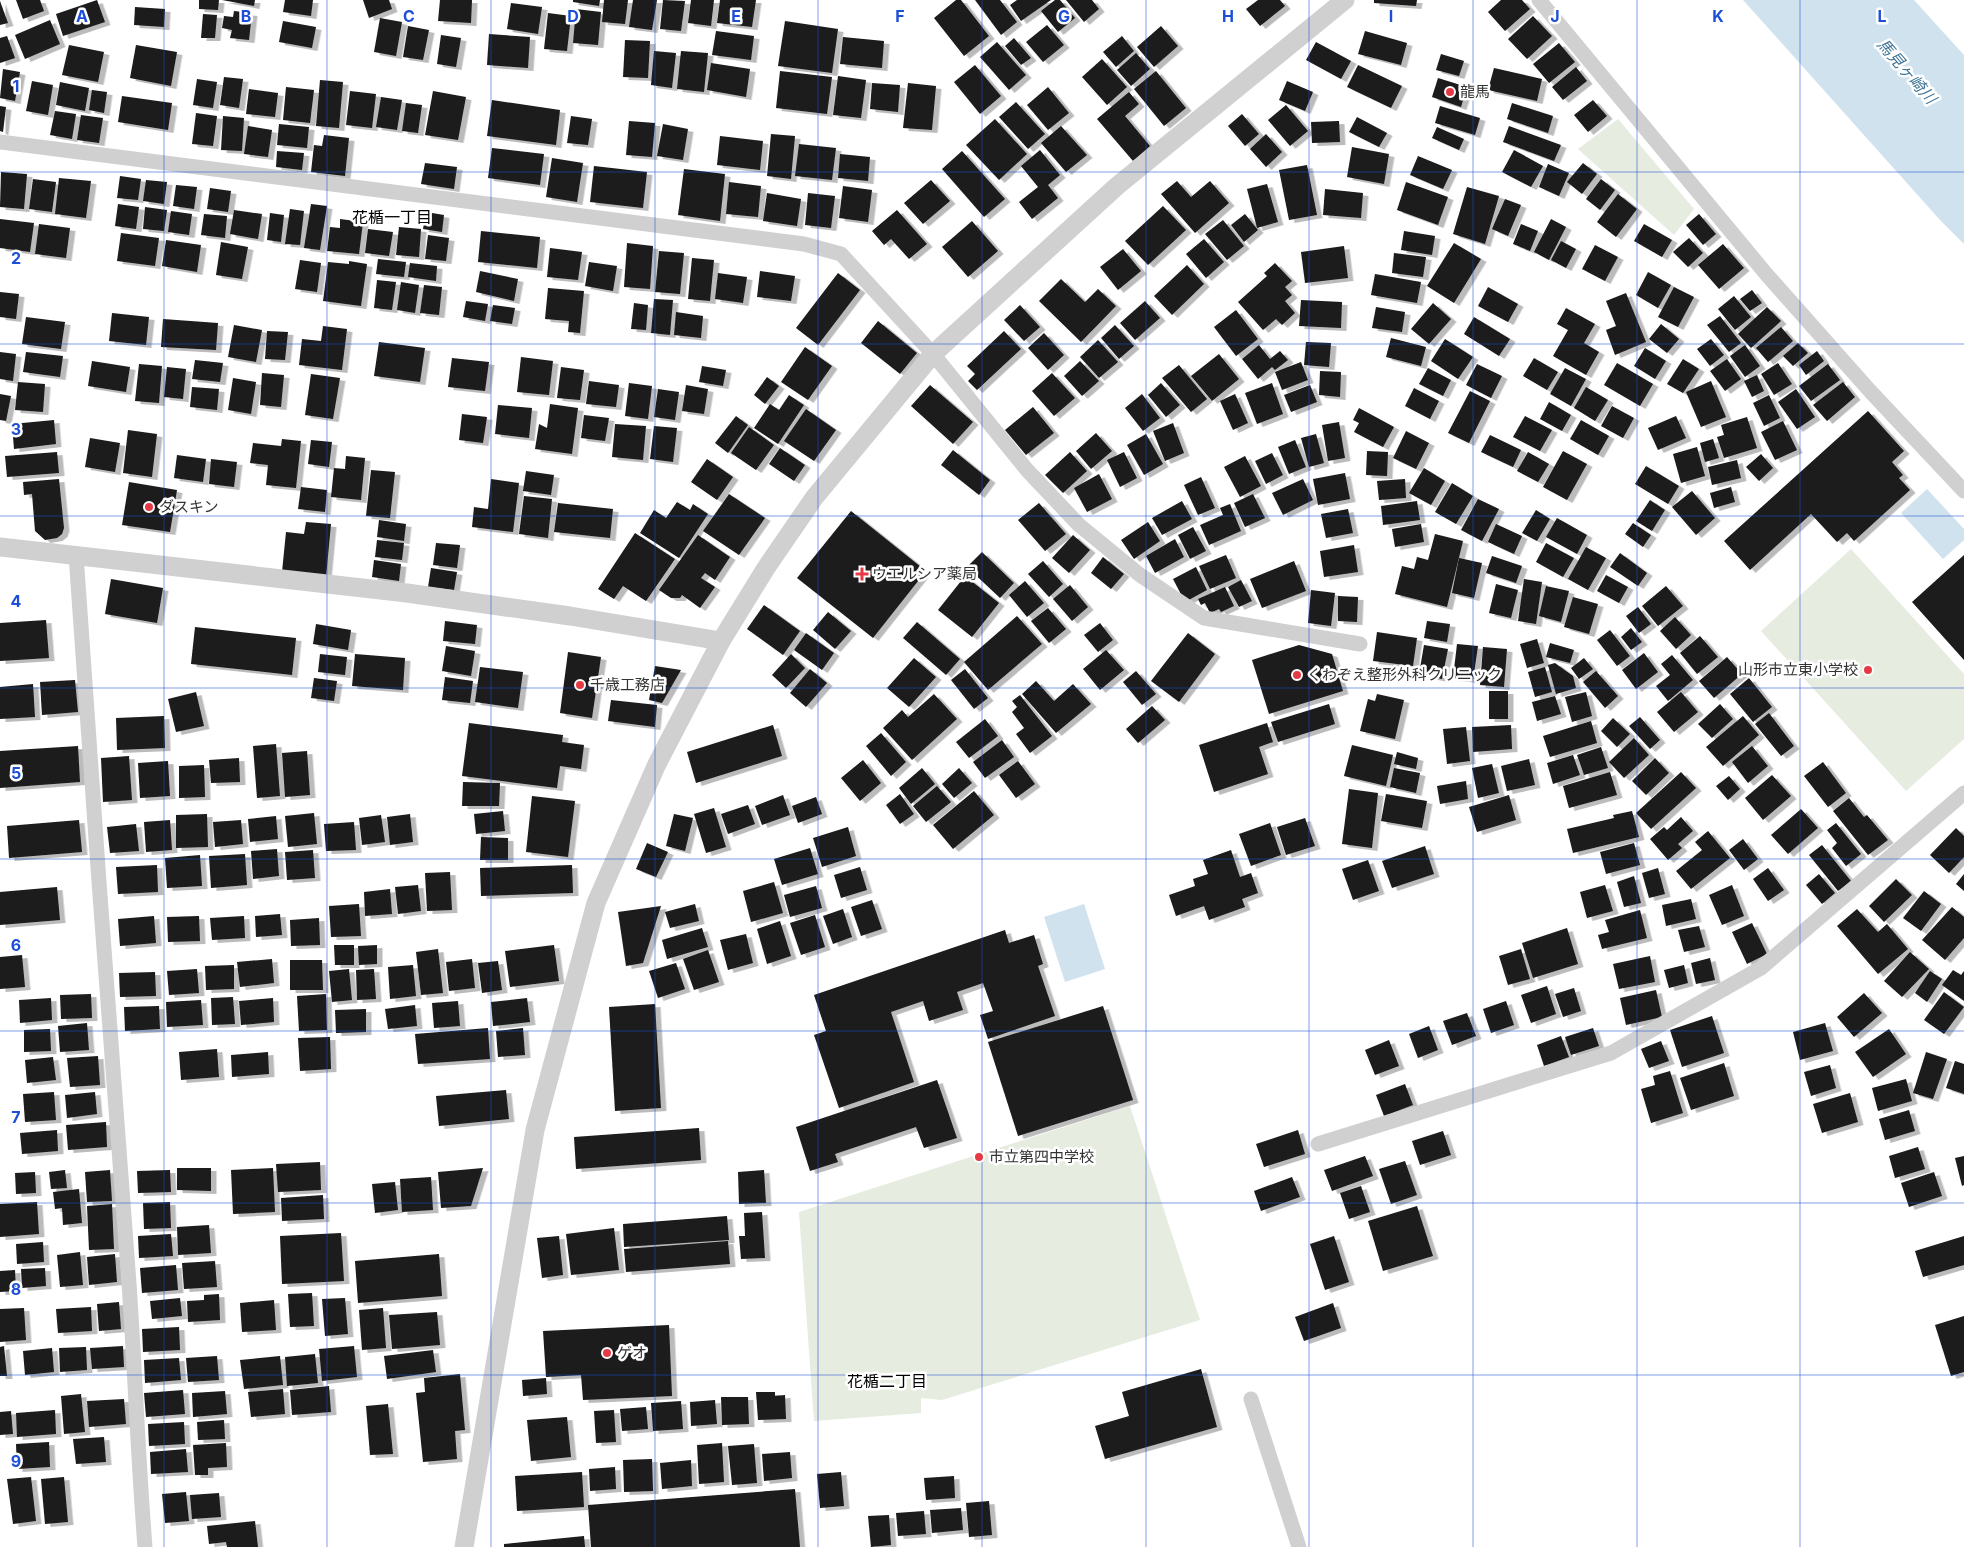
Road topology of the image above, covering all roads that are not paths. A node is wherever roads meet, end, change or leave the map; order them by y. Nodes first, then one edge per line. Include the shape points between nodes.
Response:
1 (1345, 0) edge
2 (1539, 0) edge
3 (0, 142) edge
4 (933, 354) junction
5 (1964, 491) edge
6 (0, 547) edge
7 (76, 556) junction
8 (721, 641) junction
9 (1360, 644) dead end
10 (1964, 793) edge
11 (1318, 1144) dead end
12 (1251, 1399) dead end
13 (145, 1547) edge
14 (464, 1547) edge
15 (1299, 1547) edge

1 - 4 street via 1117,186
2 - 5 street via 1767,275
3 - 4 street via 804,244 841,254
4 - 8 street via 814,498
4 - 9 street via 1034,477 1079,525 1140,576 1204,618
6 - 7 street
7 - 8 street via 407,593
7 - 13 street
8 - 14 street via 657,764 596,903 535,1130
10 - 11 street via 1761,968 1611,1053
12 - 15 street

